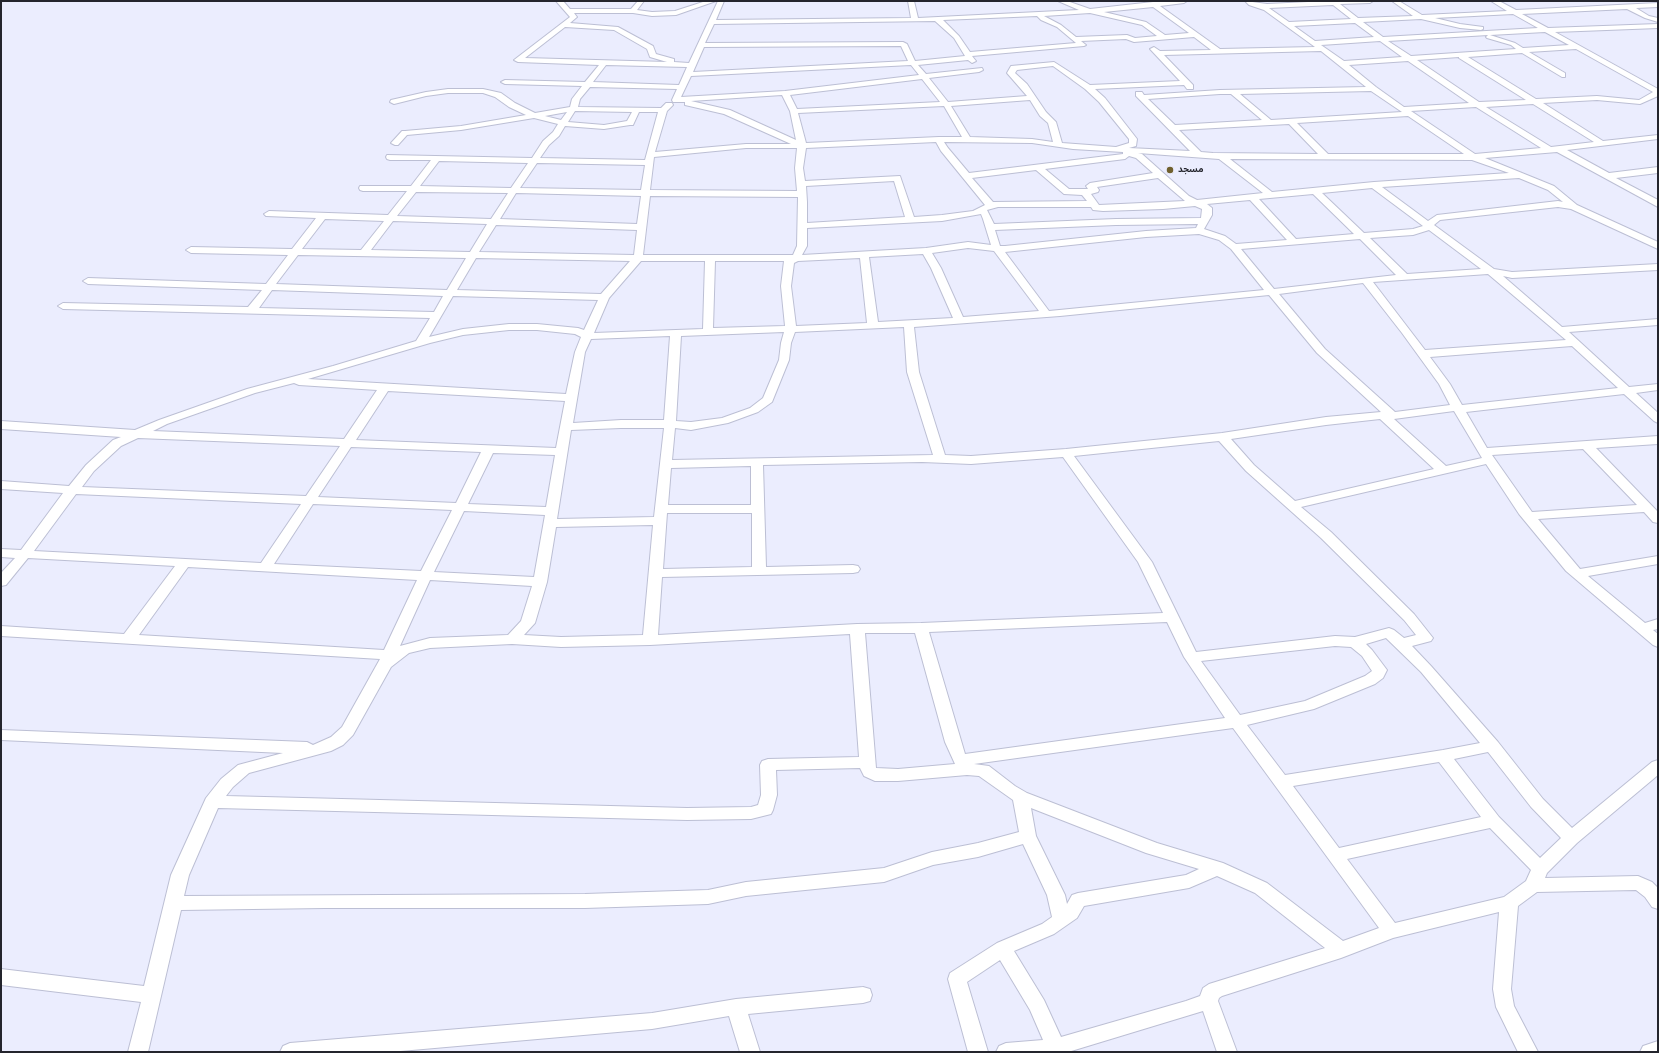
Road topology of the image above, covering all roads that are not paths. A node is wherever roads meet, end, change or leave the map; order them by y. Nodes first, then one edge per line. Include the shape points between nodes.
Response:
1 (559, 1) edge
2 (641, 1) edge
3 (713, 1) edge
4 (721, 1) edge
5 (911, 1) edge
6 (1061, 1) edge
7 (1184, 1) edge
8 (1370, 1) edge
9 (1395, 1) edge
10 (1494, 1) edge
11 (1616, 1) edge
12 (1248, 2) edge
13 (1333, 2) edge
14 (1153, 4) junction
15 (1658, 5) edge
16 (1627, 6) junction
17 (568, 10) junction
18 (633, 11) junction
19 (1088, 11) junction
20 (1514, 12) junction
21 (1038, 14) junction
22 (1420, 17) junction
23 (937, 19) junction
24 (915, 20) junction
25 (1357, 20) junction
26 (1658, 20) edge
27 (711, 22) junction
28 (1287, 24) junction
29 (564, 25) junction
30 (1658, 26) edge
31 (1525, 31) junction
32 (1547, 31) junction
33 (1480, 34) junction
34 (1194, 35) junction
35 (1163, 37) junction
36 (1075, 39) junction
37 (1144, 40) junction
38 (1382, 40) junction
39 (1314, 43) junction
40 (701, 45) junction
41 (1576, 47) junction
42 (1322, 49) junction
43 (1522, 50) junction
44 (1218, 51) junction
45 (1158, 53) junction
46 (968, 56) junction
47 (1462, 56) junction
48 (1412, 59) junction
49 (604, 63) junction
50 (914, 63) junction
51 (1342, 63) junction
52 (681, 65) junction
53 (692, 65) junction
54 (687, 74) junction
55 (1562, 75) dead end
56 (924, 77) junction
57 (504, 82) dead end
58 (1186, 83) junction
59 (588, 84) junction
60 (682, 86) junction
61 (1132, 86) junction
62 (1088, 87) junction
63 (1373, 89) junction
64 (1233, 92) junction
65 (1658, 92) edge
66 (785, 93) junction
67 (1197, 94) junction
68 (1142, 97) junction
69 (1032, 98) junction
70 (676, 100) junction
71 (1533, 100) junction
72 (394, 102) dead end
73 (946, 104) junction
74 (1476, 104) junction
75 (573, 109) junction
76 (638, 110) junction
77 (663, 110) junction
78 (794, 111) junction
79 (1406, 111) junction
80 (535, 116) junction
81 (1291, 121) junction
82 (1269, 122) junction
83 (563, 123) junction
84 (1173, 128) junction
85 (1658, 137) edge
86 (939, 139) junction
87 (968, 140) junction
88 (395, 143) dead end
89 (1602, 144) junction
90 (1058, 145) junction
91 (802, 146) junction
92 (1112, 149) junction
93 (1554, 149) junction
94 (1198, 154) junction
95 (1133, 155) junction
96 (1221, 156) junction
97 (1325, 156) junction
98 (390, 157) dead end
99 (1473, 157) junction
100 (437, 158) junction
101 (649, 159) junction
102 (534, 160) junction
103 (1037, 166) junction
104 (1658, 170) edge
105 (1160, 175) junction
106 (1521, 175) junction
107 (966, 176) junction
108 (1608, 176) junction
109 (1374, 184) junction
110 (363, 188) dead end
111 (413, 189) junction
112 (802, 189) junction
113 (1315, 190) junction
114 (514, 191) junction
115 (1085, 192) junction
116 (645, 193) junction
117 (1270, 195) junction
118 (1252, 197) junction
119 (1195, 203) junction
120 (1094, 204) junction
121 (1658, 204) edge
122 (991, 206) junction
123 (1574, 207) junction
124 (982, 209) junction
125 (269, 214) dead end
126 (322, 216) junction
127 (390, 218) junction
128 (910, 220) junction
129 (1203, 221) junction
130 (494, 222) junction
131 (802, 226) junction
132 (1429, 226) junction
133 (641, 227) junction
134 (990, 227) junction
135 (1199, 231) junction
136 (1361, 236) junction
137 (1294, 242) junction
138 (1658, 246) edge
139 (1234, 247) junction
140 (996, 248) junction
141 (191, 250) dead end
142 (926, 251) junction
143 (295, 252) junction
144 (364, 253) junction
145 (473, 255) junction
146 (864, 255) junction
147 (638, 258) junction
148 (710, 258) junction
149 (796, 258) junction
150 (1658, 267) edge
151 (1489, 271) junction
152 (1404, 277) junction
153 (1366, 280) junction
154 (88, 281) dead end
155 (269, 287) junction
156 (1271, 292) junction
157 (450, 293) junction
158 (604, 296) junction
159 (63, 306) dead end
160 (251, 310) junction
161 (1046, 314) junction
162 (437, 315) junction
163 (959, 320) junction
164 (1658, 322) edge
165 (909, 324) junction
166 (873, 326) junction
167 (791, 329) junction
168 (1560, 330) junction
169 (708, 332) junction
170 (676, 333) junction
171 (586, 336) junction
172 (420, 343) junction
173 (1575, 343) junction
174 (1422, 354) junction
175 (287, 381) junction
176 (385, 387) junction
177 (1658, 387) edge
178 (1626, 390) junction
179 (571, 398) junction
180 (1458, 408) junction
181 (1388, 416) junction
182 (1658, 419) edge
183 (670, 424) junction
184 (1, 425) edge
185 (566, 427) junction
186 (137, 434) junction
187 (1222, 437) junction
188 (1658, 440) edge
189 (347, 443) junction
190 (1586, 445) junction
191 (489, 449) junction
192 (561, 452) junction
193 (1066, 453) junction
194 (1487, 456) junction
195 (940, 459) junction
196 (757, 462) junction
197 (665, 464) junction
198 (1444, 471) junction
199 (1, 485) edge
200 (72, 490) junction
201 (309, 500) junction
202 (1292, 505) junction
203 (460, 506) junction
204 (1647, 508) junction
205 (758, 509) junction
206 (660, 515) junction
207 (1528, 516) junction
208 (551, 517) junction
209 (1658, 519) edge
210 (1, 553) edge
211 (25, 554) junction
212 (1658, 560) edge
213 (184, 562) junction
214 (265, 567) junction
215 (853, 569) dead end
216 (759, 571) junction
217 (656, 572) junction
218 (1578, 573) junction
219 (426, 575) junction
220 (1, 582) edge
221 (540, 582) junction
222 (1171, 616) junction
223 (1658, 624) edge
224 (921, 628) junction
225 (857, 629) junction
226 (1643, 629) junction
227 (1, 631) edge
228 (128, 639) junction
229 (512, 639) junction
230 (650, 640) junction
231 (1355, 642) junction
232 (1658, 642) edge
233 (1401, 644) junction
234 (1191, 657) junction
235 (387, 660) junction
236 (1235, 722) junction
237 (1, 735) edge
238 (1492, 746) junction
239 (318, 749) junction
240 (1443, 756) junction
241 (868, 762) junction
242 (964, 765) junction
243 (1658, 766) edge
244 (1280, 782) junction
245 (1021, 797) junction
246 (212, 802) junction
247 (1493, 821) junction
248 (1028, 836) junction
249 (1571, 838) junction
250 (1336, 855) junction
251 (1217, 868) junction
252 (1537, 877) junction
253 (1658, 902) edge
254 (173, 903) junction
255 (1509, 903) junction
256 (1061, 920) junction
257 (1391, 931) junction
258 (1003, 948) junction
259 (1341, 950) junction
260 (1, 978) edge
261 (152, 995) junction
262 (863, 995) dead end
263 (1209, 1001) junction
264 (736, 1007) junction
265 (1057, 1049) edge
266 (1658, 1050) edge
267 (138, 1052) edge
268 (290, 1052) edge
269 (750, 1052) edge
270 (978, 1052) edge
271 (1006, 1052) edge
272 (1227, 1052) edge
273 (1528, 1052) edge
274 (1650, 1052) edge

1 - 17 street
2 - 18 street
3 - 18 street via 676,12 652,14
4 - 27 street
5 - 24 street
6 - 19 street
7 - 14 street
8 - 13 street
9 - 22 street
10 - 20 street
11 - 16 street
12 - 13 street via 1267,6
12 - 28 street via 1266,9
13 - 25 street
14 - 19 street
14 - 34 street
15 - 16 street
16 - 20 street
16 - 26 street
17 - 18 street
17 - 29 street via 574,17
19 - 21 street
19 - 35 street via 1144,23
20 - 22 street
20 - 32 street
21 - 23 street
21 - 36 street
22 - 25 street
22 - 31 street via 1460,26
23 - 24 street
23 - 46 street via 957,37
24 - 27 street
25 - 28 street
25 - 38 street
27 - 40 street
28 - 39 street
29 - 49 street via 518,60
29 - 52 street via 616,28 650,48 653,54
30 - 32 street
31 - 32 street
31 - 33 street
32 - 41 street
33 - 38 street
33 - 43 street via 1514,44
34 - 35 street
34 - 44 street
35 - 37 street
36 - 37 street via 1127,37
36 - 46 street via 1082,45
37 - 45 street
38 - 39 street
38 - 48 street
39 - 42 street
40 - 50 street via 904,44
40 - 53 street
41 - 43 street
41 - 65 street
42 - 44 street
42 - 51 street
43 - 47 street
43 - 55 street
44 - 45 street
45 - 58 street
46 - 50 street
46 - 56 street via 979,70
47 - 48 street
47 - 71 street
48 - 51 street
48 - 74 street
49 - 52 street
49 - 59 street
50 - 54 street
50 - 56 street
51 - 63 street
52 - 53 street
53 - 54 street
54 - 60 street
56 - 66 street
56 - 73 street
57 - 59 street
58 - 61 street
58 - 67 street
59 - 60 street
59 - 75 street via 576,99
60 - 70 street
61 - 62 street
61 - 68 street
62 - 69 street via 1054,64 1014,68 1011,73
62 - 92 street via 1102,100 1133,139 1133,144
63 - 64 street
63 - 79 street
64 - 67 street
64 - 82 street
65 - 71 street via 1640,102 1597,98
66 - 70 street
66 - 78 street
67 - 68 street
68 - 84 street
69 - 73 street
69 - 90 street via 1052,122
70 - 77 street
70 - 91 street via 727,112
71 - 74 street
71 - 89 street
72 - 80 street via 448,91 483,92 498,95
73 - 78 street
73 - 87 street
74 - 79 street
74 - 93 street
75 - 76 street
75 - 80 street
75 - 83 street
76 - 77 street
76 - 83 street via 630,123 604,127
77 - 101 street
78 - 91 street
79 - 81 street
79 - 99 street
80 - 83 street
80 - 88 street via 461,128 405,133
81 - 82 street
81 - 97 street
82 - 84 street
83 - 102 street
84 - 94 street
85 - 89 street
86 - 87 street
86 - 91 street
86 - 107 street
87 - 90 street via 1032,141
89 - 93 street
90 - 92 street
91 - 101 street via 746,146
91 - 112 street via 799,168
92 - 94 street
92 - 95 street
93 - 99 street
93 - 108 street
94 - 96 street
95 - 103 street
95 - 105 street via 1139,156
96 - 97 street
96 - 117 street
97 - 99 street
98 - 100 street
99 - 106 street
100 - 102 street
100 - 111 street
101 - 102 street
101 - 116 street
102 - 114 street
103 - 107 street
103 - 115 street via 1067,192
104 - 108 street
105 - 115 street via 1090,186 1095,190
105 - 119 street
106 - 109 street
106 - 123 street via 1550,188
107 - 122 street
108 - 121 street
109 - 113 street
109 - 132 street
110 - 111 street
111 - 114 street
111 - 127 street
112 - 116 street
112 - 128 street via 897,178
112 - 131 street
113 - 117 street
113 - 136 street
114 - 116 street
114 - 130 street
115 - 120 street
116 - 133 street
117 - 118 street
118 - 119 street
118 - 137 street
119 - 120 street via 1104,208 1096,208
119 - 129 street via 1207,208 1207,215
120 - 122 street
122 - 124 street
123 - 132 street via 1558,204 1437,218
123 - 138 street
124 - 128 street via 976,213
124 - 134 street
125 - 126 street
126 - 127 street
126 - 143 street
127 - 130 street
127 - 144 street
128 - 131 street
129 - 134 street
129 - 135 street
130 - 133 street
130 - 145 street
131 - 149 street via 802,246
132 - 136 street via 1413,232
132 - 151 street
133 - 147 street
134 - 140 street
135 - 139 street via 1222,238
135 - 140 street
136 - 137 street
136 - 152 street
137 - 139 street
139 - 156 street
140 - 142 street via 968,245
140 - 161 street
141 - 143 street
142 - 146 street
142 - 163 street
143 - 144 street
143 - 155 street
144 - 145 street
145 - 147 street
145 - 157 street
146 - 149 street
146 - 166 street
147 - 148 street
147 - 158 street
148 - 149 street
148 - 169 street
149 - 167 street via 788,261 786,286
150 - 151 street via 1512,275
151 - 152 street
151 - 168 street
152 - 153 street
153 - 156 street
153 - 174 street
154 - 155 street
155 - 157 street
155 - 160 street
156 - 161 street
156 - 181 street via 1321,351
157 - 158 street
157 - 162 street
158 - 171 street
159 - 160 street
160 - 162 street
161 - 163 street
162 - 172 street
163 - 165 street
164 - 168 street
165 - 166 street
165 - 195 street via 913,372
166 - 167 street
167 - 169 street
167 - 183 street via 784,360 768,400 754,410 724,421 691,426
168 - 173 street
169 - 170 street
170 - 171 street
170 - 183 street
171 - 172 street via 578,331 509,327 463,332
171 - 179 street via 580,352
172 - 175 street
173 - 174 street
173 - 178 street
174 - 180 street
175 - 176 street
175 - 186 street via 163,422
176 - 179 street
176 - 189 street
177 - 178 street
178 - 180 street
178 - 182 street
179 - 185 street
180 - 181 street
180 - 194 street
181 - 187 street via 1326,421
181 - 198 street
183 - 185 street
183 - 197 street
184 - 186 street
185 - 192 street
186 - 189 street
186 - 200 street via 117,443 90,468
187 - 193 street
187 - 202 street via 1250,468
188 - 190 street
189 - 191 street
189 - 201 street
190 - 194 street
190 - 204 street
191 - 192 street
191 - 203 street
192 - 208 street
193 - 195 street via 971,460
193 - 222 street via 1144,562
194 - 198 street
194 - 207 street
195 - 196 street
196 - 197 street
196 - 205 street
197 - 206 street
198 - 202 street
199 - 200 street
200 - 201 street
200 - 211 street
201 - 203 street
201 - 214 street
202 - 233 street via 1404,611 1426,638
203 - 208 street
203 - 219 street
204 - 207 street
204 - 209 street
205 - 206 street
205 - 216 street
206 - 208 street
206 - 217 street
207 - 218 street
208 - 221 street
210 - 211 street
211 - 213 street
211 - 220 street
212 - 218 street
213 - 214 street
213 - 228 street
214 - 219 street
215 - 216 street
216 - 217 street
217 - 230 street
218 - 226 street
219 - 221 street
219 - 235 street
221 - 229 street via 528,623
222 - 224 street
222 - 234 street
223 - 226 street
224 - 225 street
224 - 242 street via 953,742
225 - 230 street
225 - 241 street
226 - 232 street
227 - 228 street
228 - 235 street
229 - 230 street via 561,642
229 - 235 street via 421,644
231 - 233 street via 1389,633
231 - 234 street via 1335,641
231 - 236 street via 1380,670 1370,680 1309,705
233 - 238 street via 1426,669
234 - 236 street
235 - 239 street via 348,731 337,741
236 - 242 street
236 - 244 street
237 - 239 street
238 - 240 street
238 - 249 street via 1537,803
239 - 246 street via 244,770 227,783
240 - 244 street
240 - 247 street
241 - 242 street via 870,772 874,775 942,772
241 - 246 street via 768,765 769,795 765,810 751,813 687,814
242 - 245 street via 983,770
243 - 249 street
244 - 250 street
245 - 248 street
245 - 251 street via 1152,848
246 - 254 street via 180,875
247 - 250 street
247 - 252 street
248 - 254 street via 932,859 884,874 746,889 708,897 585,901
248 - 256 street via 1056,895
249 - 252 street
250 - 257 street
251 - 256 street via 1189,881 1078,900 1071,913
251 - 259 street via 1261,888
252 - 253 street via 1638,883 1646,887
252 - 255 street
254 - 261 street
255 - 257 street
255 - 273 street via 1502,989 1505,1007
256 - 258 street via 1048,929
257 - 259 street
258 - 265 street via 1037,1006
258 - 270 street via 957,979
259 - 263 street via 1216,990 1210,994
260 - 261 street
261 - 267 street
262 - 264 street
263 - 265 street
263 - 272 street
264 - 268 street via 652,1021
264 - 269 street
265 - 271 street
266 - 274 street

